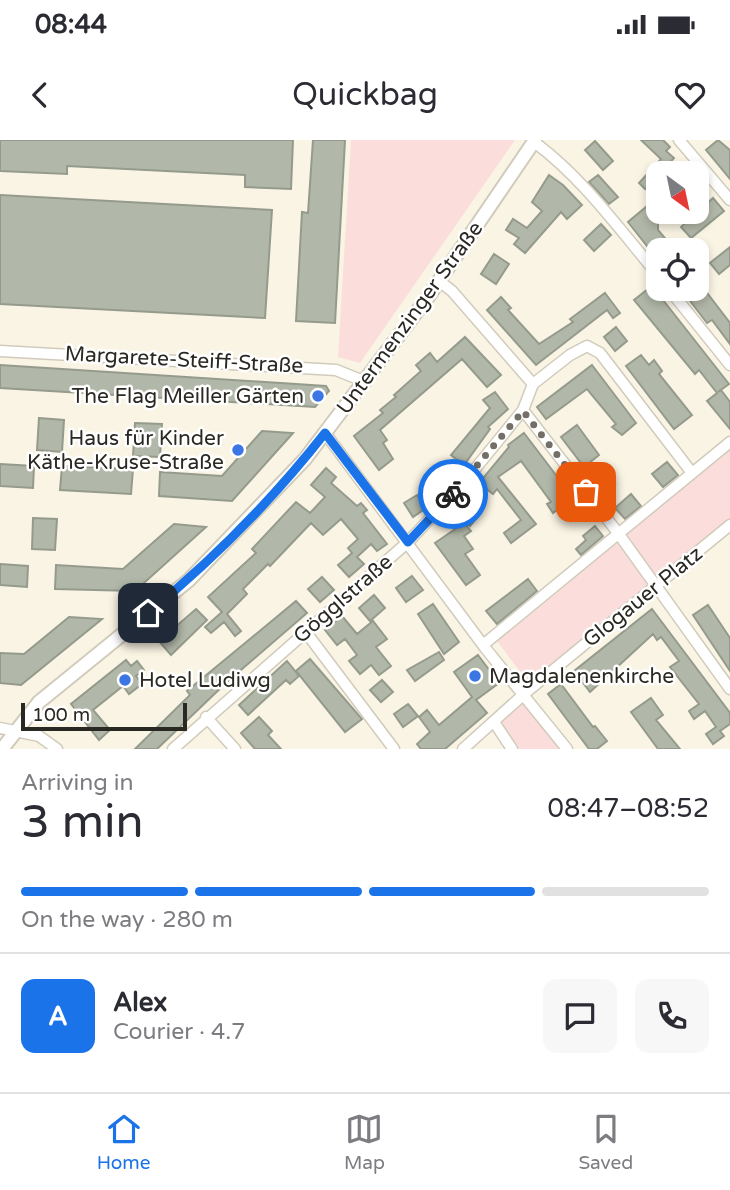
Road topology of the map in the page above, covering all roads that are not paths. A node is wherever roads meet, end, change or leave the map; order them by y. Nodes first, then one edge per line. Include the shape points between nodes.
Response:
1 (679, 140) edge
2 (534, 141) edge
3 (730, 200) edge
4 (646, 261) edge
5 (439, 281) junction
6 (679, 301) edge
7 (0, 351) edge
8 (730, 365) edge
9 (366, 382) junction
10 (533, 384) junction
11 (523, 411) junction
12 (325, 433) junction
13 (730, 442) edge
14 (692, 473) junction
15 (730, 525) edge
16 (618, 533) junction
17 (408, 542) junction
18 (656, 587) junction
19 (305, 631) junction
20 (483, 645) junction
21 (730, 689) edge
22 (524, 694) junction
23 (206, 717) junction
24 (494, 722) junction
25 (0, 728) edge
26 (15, 730) junction
27 (2, 749) edge
28 (57, 749) edge
29 (173, 749) edge
30 (235, 749) edge
31 (394, 749) edge
32 (463, 749) edge
33 (512, 749) edge
34 (567, 749) edge

1 - 3 street
2 - 4 street
2 - 5 street, Untermenzinger Straße
5 - 9 street, Untermenzinger Straße
5 - 10 street
6 - 8 street
7 - 9 street, Margarete-Steiff-Straße via 336,370
9 - 12 street, Untermenzinger Straße
10 - 11 street, Gögglstraße
10 - 14 street via 587,346 600,353
11 - 16 street
11 - 17 street, Gögglstraße
12 - 17 street
12 - 26 street, Untermenzinger Straße via 208,561 39,702
13 - 14 street
14 - 16 street
15 - 18 street, Glogauer Platz
16 - 18 street
16 - 20 street
17 - 19 street, Gögglstraße
17 - 20 street
18 - 21 street
18 - 22 street, Glogauer Platz
19 - 23 street, Gögglstraße
19 - 31 street
20 - 22 street
22 - 24 street, Glogauer Platz
22 - 34 street
23 - 29 street, Gögglstraße
23 - 30 street
24 - 32 street, Glogauer Platz
24 - 33 street
25 - 26 street
26 - 27 street, Untermenzinger Straße
26 - 28 street via 39,736

